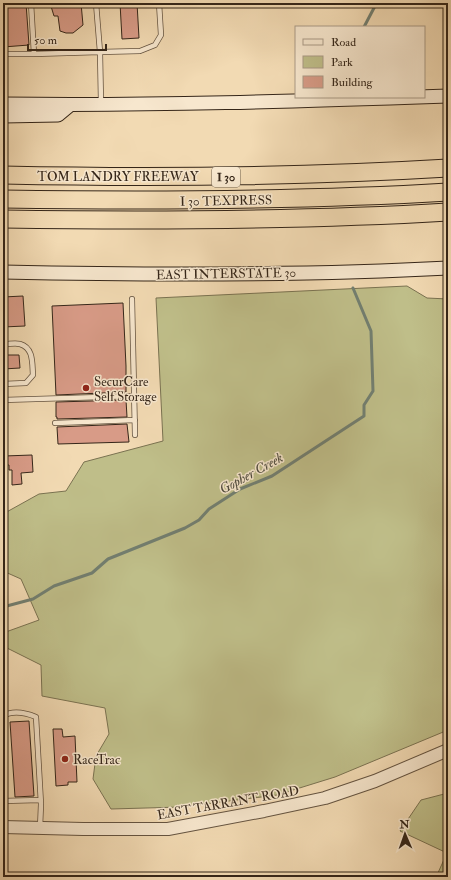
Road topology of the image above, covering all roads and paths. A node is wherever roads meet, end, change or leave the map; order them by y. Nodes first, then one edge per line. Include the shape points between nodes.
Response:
1 (31, 3) edge
2 (96, 3) edge
3 (159, 3) edge
4 (100, 52) junction
5 (3, 54) edge
6 (34, 54) junction
7 (448, 96) edge
8 (425, 97) edge
9 (381, 98) edge
10 (3, 104) edge
11 (70, 105) junction
12 (101, 105) junction
13 (3, 116) edge
14 (448, 168) edge
15 (3, 176) edge
16 (448, 192) edge
17 (3, 199) edge
18 (448, 212) edge
19 (3, 219) edge
20 (448, 268) edge
21 (3, 272) edge
22 (132, 300) dead end
23 (3, 344) edge
24 (3, 384) edge
25 (134, 396) junction
26 (3, 400) edge
27 (135, 420) junction
28 (55, 423) dead end
29 (135, 435) dead end
30 (3, 716) edge
31 (448, 750) edge
32 (3, 795) edge
33 (40, 800) junction
34 (3, 827) edge
35 (40, 828) junction

1 - 6 lane
2 - 4 lane
3 - 4 lane via 161,35 155,45 140,51
4 - 6 lane
4 - 12 lane
5 - 6 lane
7 - 8 main road
9 - 12 main road
10 - 11 main road
11 - 12 main road
11 - 13 main road via 58,115
14 - 15 highway, TOM LANDRY FREEWAY / I 30 via 261,176
16 - 17 highway, I 30 TEXPRESS via 192,201
18 - 19 highway via 240,220
20 - 21 main road, EAST INTERSTATE 30 via 375,272 215,274
22 - 25 lane
23 - 24 lane via 19,344 27,348 32,358 33,375 26,383
25 - 26 lane
25 - 27 lane
27 - 28 lane
27 - 29 lane
30 - 33 lane via 7,713 24,712 36,717
31 - 35 street, EAST TARRANT ROAD via 325,798 264,812 168,829
32 - 33 lane via 3,801
33 - 35 lane
34 - 35 street, EAST TARRANT ROAD

